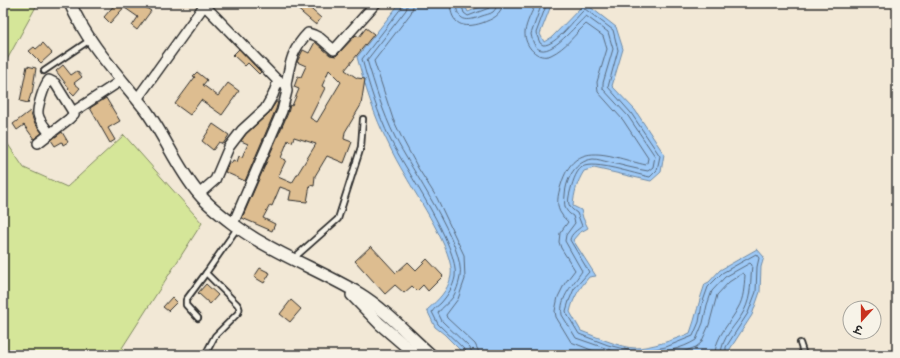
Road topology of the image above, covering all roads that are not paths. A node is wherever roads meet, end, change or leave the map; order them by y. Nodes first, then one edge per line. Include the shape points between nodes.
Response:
1 (70, 3) edge
2 (376, 3) edge
3 (205, 4) edge
4 (90, 40) junction
5 (44, 71) dead end
6 (122, 80) junction
7 (282, 82) junction
8 (137, 99) junction
9 (73, 112) junction
10 (363, 119) dead end
11 (50, 134) junction
12 (38, 143) dead end
13 (199, 194) junction
14 (235, 225) junction
15 (292, 260) junction
16 (206, 273) junction
17 (340, 283) junction
18 (198, 318) dead end
19 (800, 343) dead end
20 (205, 355) edge
21 (416, 355) edge
22 (432, 355) edge
23 (804, 355) edge

1 - 4 street
2 - 7 street via 334,50 320,38 308,33 295,48
3 - 7 street
3 - 8 street
4 - 5 lane
4 - 6 street
6 - 8 street
6 - 9 street
7 - 13 street via 264,109 229,147 215,180
7 - 14 street via 287,91 282,111
8 - 13 street
9 - 11 street via 70,119
9 - 11 street via 55,83 49,80 45,85 38,113
10 - 15 lane via 361,148 338,219
11 - 12 street
13 - 14 street
14 - 15 street
14 - 16 lane
15 - 17 street
16 - 18 lane via 186,300 186,305
16 - 20 lane via 240,307 240,310 212,340
17 - 21 street via 380,324
17 - 22 street via 370,301
19 - 23 lane

